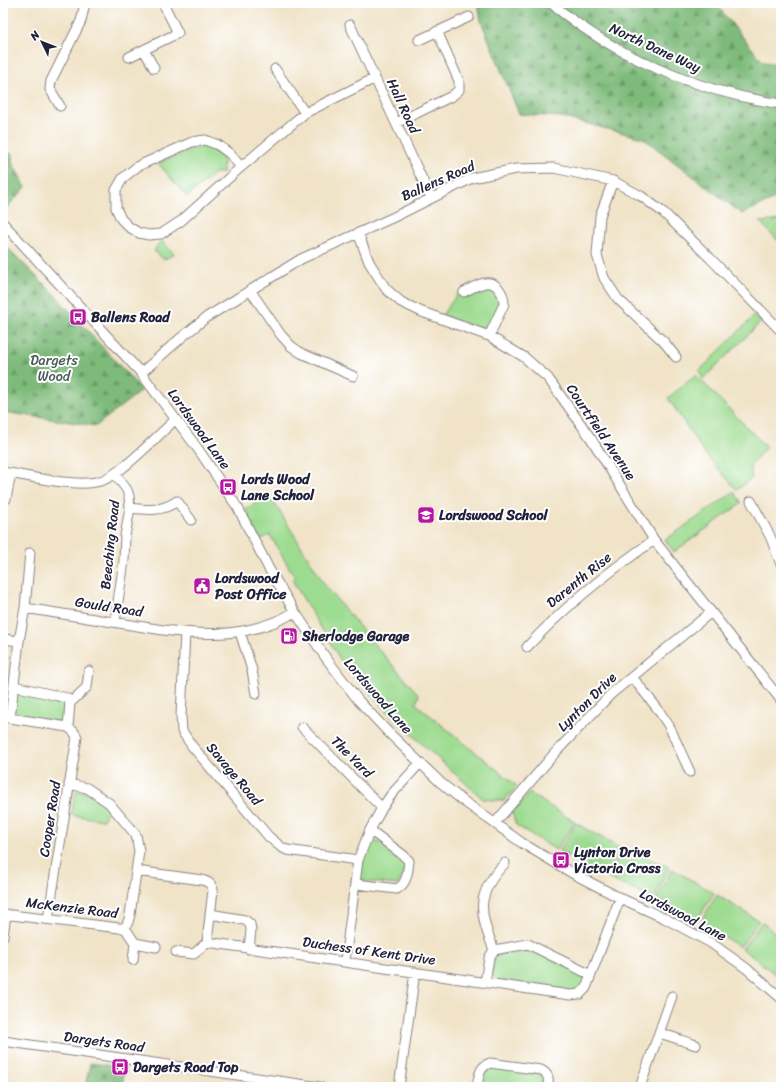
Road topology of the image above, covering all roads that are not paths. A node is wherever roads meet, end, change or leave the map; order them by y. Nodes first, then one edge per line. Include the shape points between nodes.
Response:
1 (84, 3) edge
2 (163, 3) edge
3 (551, 3) edge
4 (469, 16) dead end
5 (350, 25) dead end
6 (437, 31) junction
7 (419, 40) dead end
8 (144, 50) junction
9 (129, 58) dead end
10 (154, 68) dead end
11 (275, 68) dead end
12 (375, 78) junction
13 (781, 104) edge
14 (60, 106) dead end
15 (305, 113) junction
16 (396, 123) junction
17 (241, 167) junction
18 (613, 181) junction
19 (431, 198) junction
20 (3, 223) edge
21 (358, 233) junction
22 (250, 290) junction
23 (464, 292) dead end
24 (781, 331) edge
25 (489, 336) junction
26 (676, 357) dead end
27 (141, 373) junction
28 (353, 376) dead end
29 (176, 419) junction
30 (7, 472) edge
31 (115, 474) junction
32 (751, 501) dead end
33 (3, 502) edge
34 (130, 508) junction
35 (191, 520) dead end
36 (654, 540) junction
37 (30, 553) dead end
38 (781, 564) edge
39 (25, 608) junction
40 (295, 612) junction
41 (710, 613) junction
42 (115, 622) junction
43 (240, 632) junction
44 (185, 633) junction
45 (3, 639) edge
46 (19, 641) junction
47 (527, 646) dead end
48 (89, 671) dead end
49 (632, 677) junction
50 (14, 686) junction
51 (256, 694) dead end
52 (781, 700) edge
53 (70, 703) junction
54 (6, 717) edge
55 (68, 726) junction
56 (302, 727) dead end
57 (420, 763) junction
58 (690, 772) dead end
59 (69, 784) junction
60 (382, 808) junction
61 (495, 823) junction
62 (370, 830) junction
63 (358, 860) junction
64 (505, 863) dead end
65 (136, 871) junction
66 (356, 884) junction
67 (620, 898) junction
68 (5, 914) edge
69 (210, 914) junction
70 (48, 920) junction
71 (124, 928) junction
72 (3, 936) edge
73 (207, 942) junction
74 (135, 943) junction
75 (156, 947) dead end
76 (249, 949) junction
77 (494, 950) junction
78 (176, 952) dead end
79 (133, 960) dead end
80 (345, 961) junction
81 (415, 972) junction
82 (591, 975) junction
83 (485, 982) junction
84 (672, 996) dead end
85 (781, 998) edge
86 (660, 1032) junction
87 (3, 1041) edge
88 (696, 1045) dead end
89 (320, 1087) edge
90 (399, 1087) edge
91 (477, 1087) edge
92 (548, 1087) edge
93 (640, 1087) edge

1 - 14 street via 81,21 51,81 50,89
2 - 8 street via 178,33
3 - 13 street, North Dane Way via 605,42 664,71 724,92
4 - 6 street
5 - 12 street, Hall Road
6 - 7 street
6 - 16 street via 459,81 459,90 452,96
8 - 9 street
8 - 10 street
11 - 15 street
12 - 15 street
12 - 16 street, Hall Road
15 - 17 street
16 - 19 street, Hall Road
17 - 17 street via 218,145 205,140 192,142 138,166 123,178 116,190 116,208 121,219 139,233 161,234 181,221
18 - 19 street, Ballens Road via 554,168 516,169 472,178
18 - 24 street, Ballens Road via 641,196 664,213
18 - 26 street via 600,216 597,255 604,278 618,299 664,342
19 - 21 street, Ballens Road
20 - 27 street, Lordswood Lane
21 - 22 street, Ballens Road via 301,259
21 - 25 street, Courtfield Avenue via 369,262 386,289 401,302
22 - 27 street, Ballens Road via 207,317
22 - 28 street via 290,345 301,353
23 - 25 street via 485,282 500,290 504,304
25 - 36 street, Courtfield Avenue via 524,358 548,378 592,440
27 - 29 street, Lordswood Lane
29 - 31 street
29 - 40 street, Lordswood Lane via 238,508 269,569
30 - 31 street via 85,483 100,481
30 - 33 street via 6,499
31 - 34 street, Beeching Road via 127,490
32 - 38 street via 770,536
34 - 35 street via 162,509 175,497
34 - 42 street, Beeching Road
36 - 41 street, Courtfield Avenue
36 - 47 street, Darenth Rise via 593,585 553,619
37 - 39 street
39 - 42 street, Gould Road
39 - 46 street
40 - 43 street, Gould Road via 272,623
40 - 57 street, Lordswood Lane via 358,700
41 - 49 street, Lynton Drive
41 - 52 street, Courtfield Avenue
42 - 44 street, Gould Road
43 - 44 street, Gould Road
43 - 51 street via 252,670
44 - 63 street, Savage Road via 180,716 182,731 192,746 269,837 281,847 298,852
45 - 46 street
46 - 50 street
48 - 53 street via 87,687
49 - 58 street via 669,726
49 - 61 street, Lynton Drive via 611,694 555,753
50 - 53 street via 64,696
50 - 54 street
53 - 55 street
54 - 55 street
55 - 59 street, Cooper Road via 77,737
56 - 60 street, The Yard
57 - 60 street
57 - 61 street, Lordswood Lane via 462,800
59 - 65 street, McKenzie Road via 87,788 109,803 136,835 139,850
59 - 70 street, Cooper Road
60 - 62 street
61 - 67 street, Lordswood Lane via 553,863
62 - 63 street
62 - 66 street via 408,861 406,877 401,887 397,888
63 - 66 street
64 - 77 street via 494,874 483,894 482,904 487,932
65 - 69 street via 209,882 213,890
65 - 71 street, McKenzie Road via 130,915
66 - 80 street
67 - 82 street, Duchess of Kent Drive
67 - 85 street, Lordswood Lane via 711,943
68 - 70 street, McKenzie Road
68 - 72 street
69 - 73 street
69 - 76 street via 245,920 250,924
70 - 71 street, McKenzie Road
71 - 74 street
73 - 76 street, Duchess of Kent Drive
73 - 78 street via 194,954
74 - 75 street
74 - 79 street
76 - 80 street, Duchess of Kent Drive
77 - 82 street via 528,944
77 - 83 street via 489,958
80 - 81 street, Duchess of Kent Drive
81 - 83 street, Duchess of Kent Drive
81 - 90 street
82 - 83 street, Duchess of Kent Drive via 586,988 580,994
84 - 86 street
86 - 88 street
86 - 93 street
87 - 89 street, Dargets Road
91 - 92 street via 479,1073 490,1063 541,1070 548,1076

